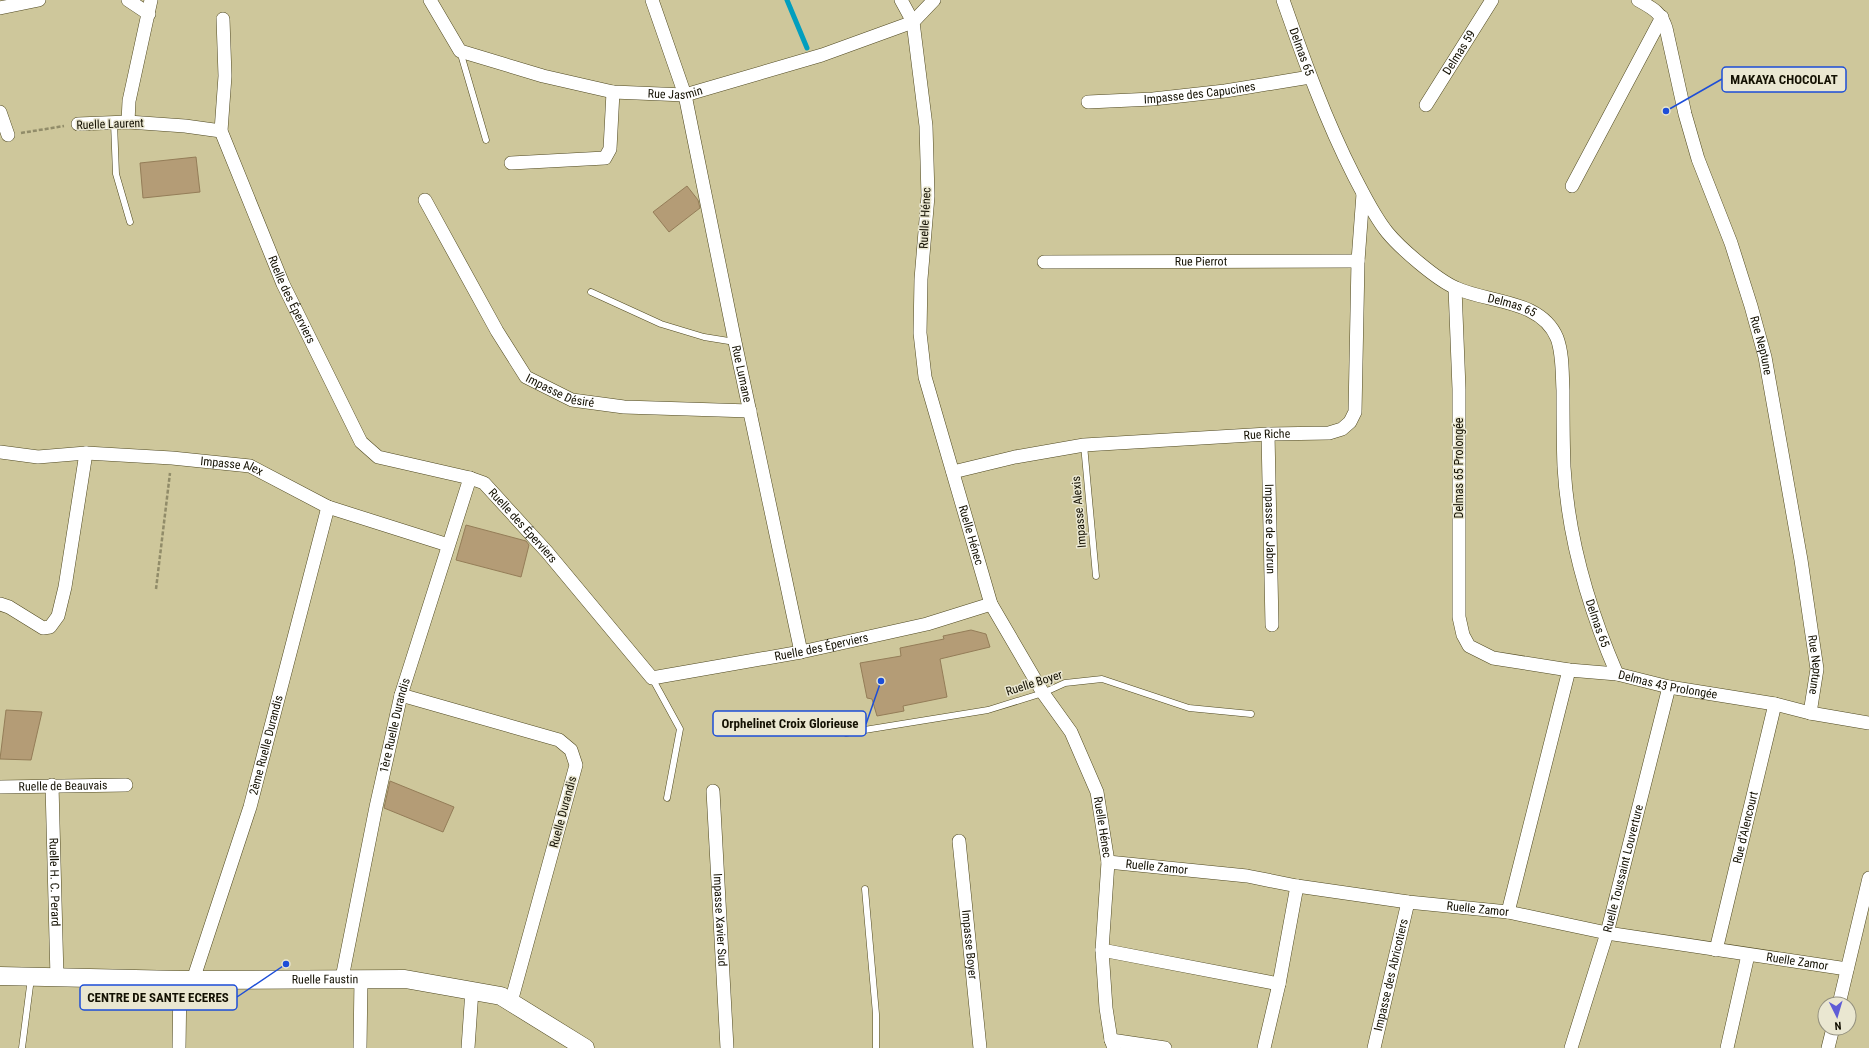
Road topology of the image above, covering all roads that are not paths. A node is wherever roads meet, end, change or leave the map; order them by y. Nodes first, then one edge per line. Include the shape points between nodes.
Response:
1 (39, 0) edge
2 (128, 0) edge
3 (151, 0) edge
4 (430, 0) edge
5 (652, 0) edge
6 (901, 0) edge
7 (934, 0) edge
8 (1283, 0) edge
9 (1492, 0) edge
10 (1638, 0) edge
11 (0, 8) edge
12 (149, 14) junction
13 (1662, 17) junction
14 (223, 19) dead end
15 (913, 22) junction
16 (460, 51) junction
17 (1310, 77) junction
18 (613, 92) junction
19 (685, 95) junction
20 (1088, 102) dead end
21 (1426, 105) dead end
22 (0, 112) edge
23 (114, 122) junction
24 (128, 122) junction
25 (78, 124) road end
26 (221, 131) junction
27 (8, 135) road end
28 (486, 140) dead end
29 (511, 163) dead end
30 (1572, 186) dead end
31 (1363, 194) junction
32 (425, 200) dead end
33 (130, 222) dead end
34 (1358, 261) junction
35 (1044, 262) dead end
36 (1455, 288) junction
37 (591, 292) dead end
38 (735, 342) junction
39 (750, 411) junction
40 (1268, 434) junction
41 (1084, 446) junction
42 (0, 452) edge
43 (86, 453) junction
44 (953, 472) junction
45 (470, 478) junction
46 (328, 507) junction
47 (448, 545) junction
48 (1096, 576) dead end
49 (0, 604) edge
50 (991, 604) junction
51 (1272, 625) dead end
52 (1469, 646) joint
53 (801, 652) junction
54 (1569, 670) junction
55 (1617, 674) junction
56 (652, 678) junction
57 (1669, 686) junction
58 (1042, 693) junction
59 (401, 695) junction
60 (1775, 704) junction
61 (1810, 713) junction
62 (1251, 714) dead end
63 (1869, 723) edge
64 (846, 733) dead end
65 (52, 785) junction
66 (126, 785) dead end
67 (0, 787) edge
68 (713, 791) dead end
69 (667, 798) dead end
70 (958, 841) dead end
71 (1108, 862) junction
72 (1869, 878) edge
73 (1297, 886) junction
74 (865, 889) dead end
75 (1408, 902) junction
76 (1508, 912) junction
77 (1607, 933) junction
78 (1102, 950) junction
79 (1716, 950) junction
80 (1748, 956) junction
81 (1847, 969) junction
82 (0, 976) edge
83 (31, 978) junction
84 (57, 978) junction
85 (342, 978) junction
86 (361, 979) junction
87 (186, 980) junction
88 (1279, 984) junction
89 (472, 990) junction
90 (1841, 996) edge
91 (511, 1002) junction
92 (1831, 1036) edge
93 (1112, 1044) edge
94 (22, 1048) edge
95 (178, 1048) edge
96 (360, 1048) edge
97 (468, 1048) edge
98 (585, 1048) edge
99 (727, 1048) edge
100 (876, 1048) edge
101 (980, 1048) edge
102 (1165, 1048) edge
103 (1264, 1048) edge
104 (1374, 1048) edge
105 (1571, 1048) edge
106 (1727, 1048) edge
107 (1828, 1048) edge

1 - 11 street
2 - 12 street
3 - 12 street
4 - 16 street
5 - 19 street, Rue Lumane
6 - 15 street, Ruelle Hénec
7 - 15 street, Rue Jasmin
8 - 17 street, Delmas 65
9 - 21 street, Delmas 59
10 - 13 street via 1656,10
12 - 24 street via 129,101
13 - 30 street
13 - 61 street, Rue Neptune via 1698,159 1731,243 1765,357 1801,560 1817,669
14 - 26 street, Ruelle des Éperviers via 225,76
15 - 19 street, Rue Jasmin via 822,55
15 - 44 street, Ruelle Hénec via 926,126 928,196 921,279 920,333 925,377
16 - 18 street, Rue Jasmin via 543,76
16 - 28 lane
17 - 20 street, Impasse des Capucines via 1225,91 1153,99
17 - 31 street, Delmas 65 via 1337,142
18 - 19 street, Rue Jasmin
18 - 29 street via 610,150 605,158
19 - 38 street, Rue Lumane
22 - 27 street
23 - 24 street, Ruelle Laurent
23 - 25 street, Ruelle Laurent
23 - 33 lane via 116,174
24 - 26 street, Ruelle Laurent
26 - 45 street, Ruelle des Éperviers via 283,284 361,442 378,456
31 - 34 street, Rue Riche
31 - 36 street, Delmas 65 via 1387,232 1419,263
32 - 39 street, Impasse Désiré via 497,331 526,377 572,400 624,407
34 - 35 street, Rue Pierrot
34 - 40 street, Rue Riche via 1355,412 1350,422 1342,429 1329,433
36 - 52 street, Delmas 65 Prolongée via 1460,389 1459,618
36 - 55 street, Delmas 65 via 1532,311 1547,323 1557,338 1562,366 1564,468 1570,527 1602,639
37 - 38 lane via 661,324 704,337
38 - 39 street, Rue Lumane
39 - 53 street, Rue Lumane
40 - 41 street, Rue Riche
40 - 51 street, Impasse de Jabrun
41 - 44 street, Rue Riche via 1015,457
41 - 48 lane, Impasse Alexis
42 - 43 street, Impasse Alex via 38,457
43 - 46 street, Impasse Alex via 250,466
43 - 49 street via 58,616 50,627 43,628
44 - 50 street, Ruelle Hénec
45 - 47 street, 1ère Ruelle Durandis
45 - 56 street, Ruelle des Éperviers via 484,483 547,552
46 - 47 street, Impasse Alex
46 - 87 street, 2ème Ruelle Durandis via 250,807
47 - 59 street, 1ère Ruelle Durandis
50 - 53 street, Ruelle des Éperviers via 927,624
50 - 58 street, Ruelle Hénec
52 - 54 street, Delmas 43 Prolongée via 1493,658
53 - 56 street, Ruelle des Éperviers
54 - 55 street, Delmas 43 Prolongée
54 - 76 street
55 - 57 street, Delmas 43 Prolongée
56 - 69 lane via 680,729
57 - 60 street, Delmas 43 Prolongée
57 - 77 street, Ruelle Toussaint Louverture
58 - 62 lane, Ruelle Boyer via 1065,683 1102,679 1189,708
58 - 64 lane, Ruelle Boyer via 988,710
58 - 71 street, Ruelle Hénec via 1071,732 1097,792
59 - 85 street, 1ère Ruelle Durandis
59 - 91 street, Ruelle Durandis via 559,740 571,750 576,765
60 - 61 street, Delmas 43 Prolongée
60 - 79 street, Rue d'Alencourt
61 - 63 street, Delmas 43 Prolongée
65 - 66 street, Ruelle de Beauvais
65 - 67 street, Ruelle de Beauvais
65 - 84 street, Ruelle H. C. Perard
68 - 99 street, Impasse Xavier Sud
70 - 101 street, Impasse Boyer
71 - 73 street, Ruelle Zamor via 1248,876
71 - 78 street, Ruelle Hénec
72 - 81 street
73 - 75 street, Ruelle Zamor
73 - 88 street
74 - 100 lane via 876,1014
75 - 76 street, Ruelle Zamor
75 - 104 street, Impasse des Abricotiers
76 - 77 street, Ruelle Zamor
77 - 79 street, Ruelle Zamor
77 - 105 street, Ruelle Toussaint Louverture
78 - 88 street
78 - 93 street, Ruelle Hénec via 1106,1008
79 - 80 street, Ruelle Zamor
80 - 81 street, Ruelle Zamor
80 - 106 street
81 - 90 street
82 - 83 street, Ruelle Faustin
83 - 84 street, Ruelle Faustin
83 - 94 lane
84 - 87 street, Ruelle Faustin
85 - 86 street, Ruelle Faustin
85 - 87 street, Ruelle Faustin
86 - 89 street, Ruelle Faustin via 405,979
86 - 96 street
87 - 95 street, 2ème Ruelle Durandis
88 - 103 street
89 - 91 street, Ruelle Faustin via 501,996
89 - 97 street
91 - 98 street, Ruelle Faustin
92 - 107 street
93 - 102 street

